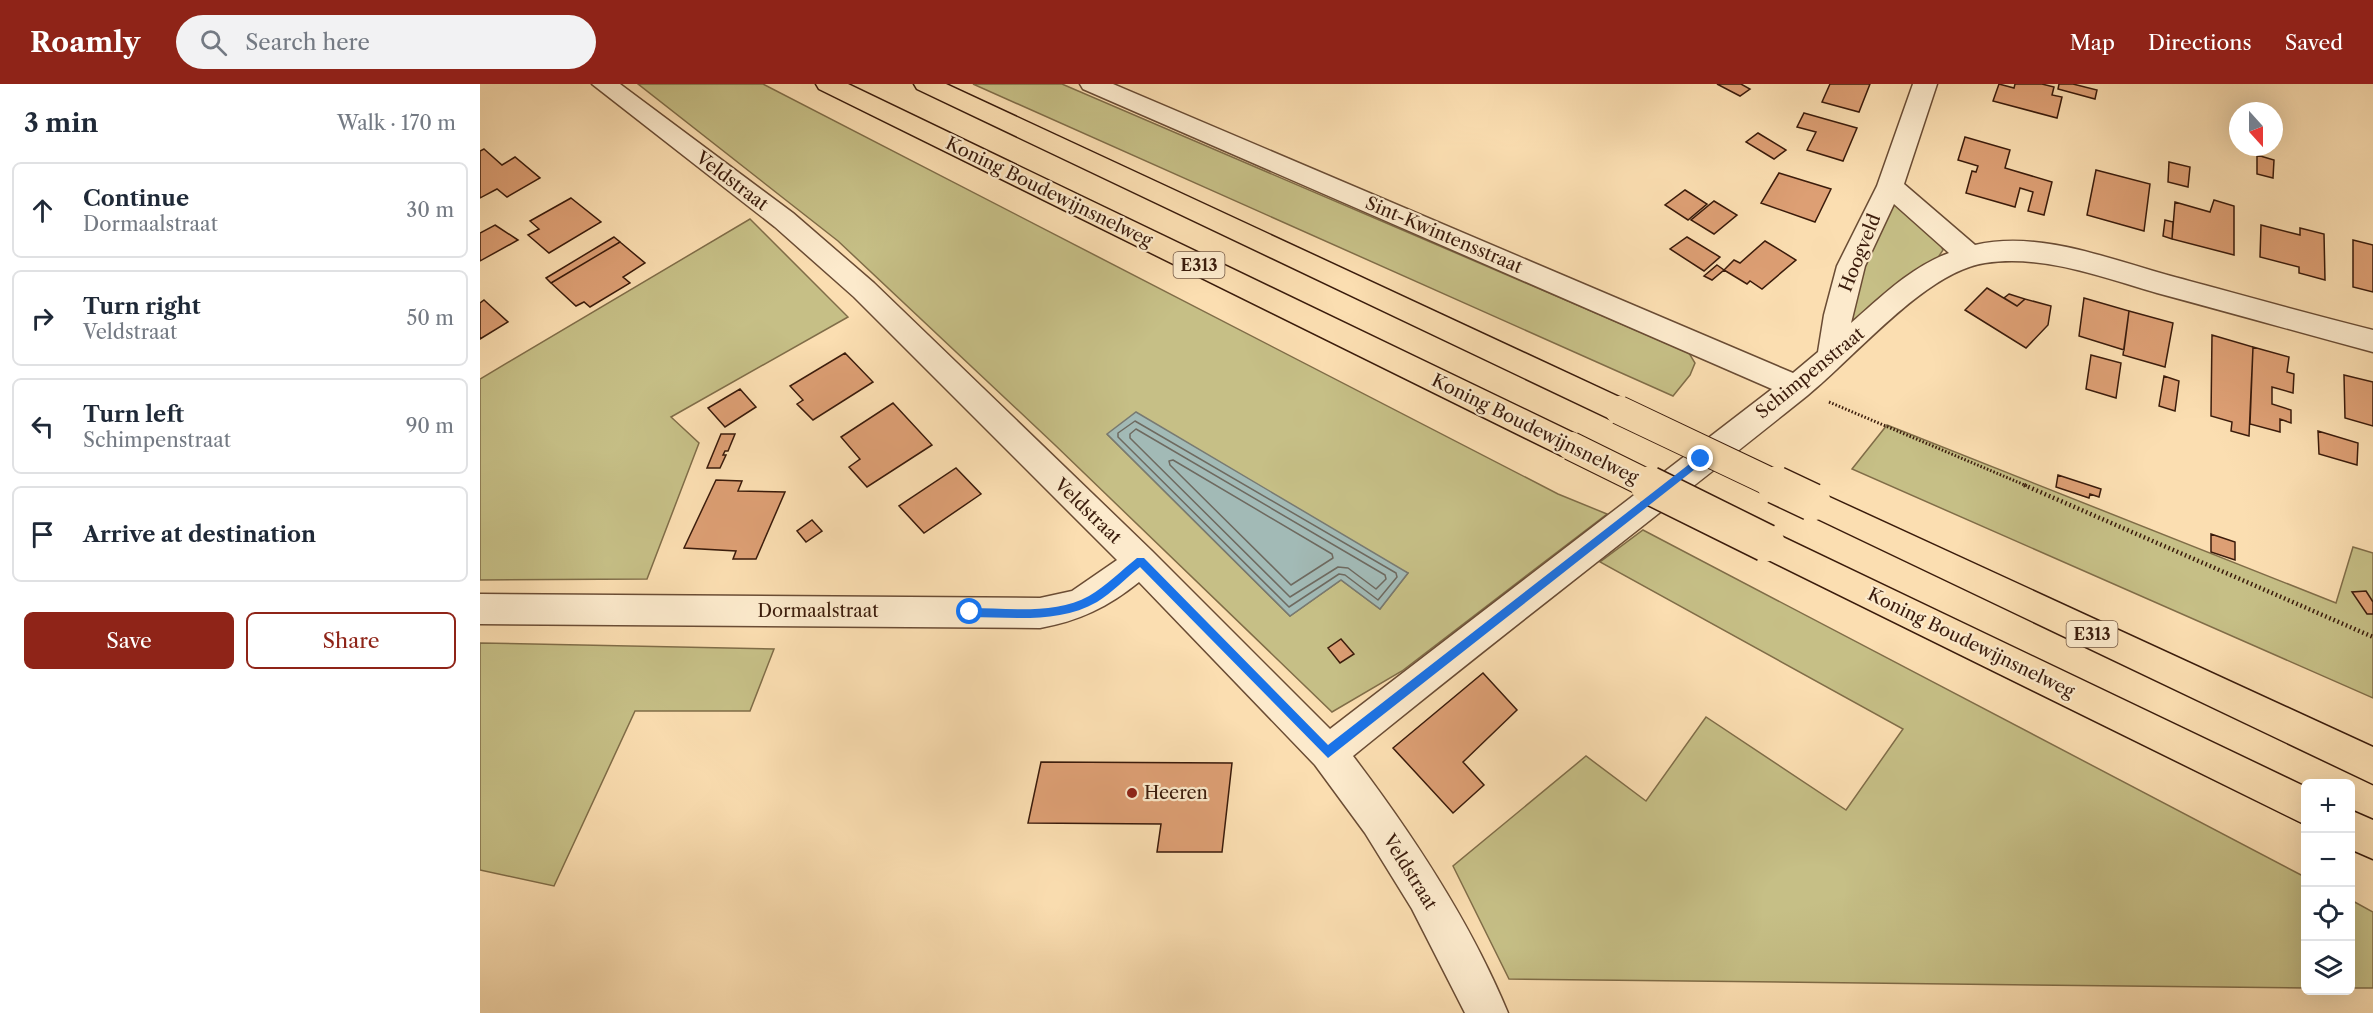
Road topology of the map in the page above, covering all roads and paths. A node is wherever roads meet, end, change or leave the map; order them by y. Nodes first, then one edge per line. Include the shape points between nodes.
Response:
1 (604, 84) edge
2 (828, 84) edge
3 (926, 84) edge
4 (1092, 84) edge
5 (1925, 84) edge
6 (1890, 186) junction
7 (1969, 256) junction
8 (2373, 341) edge
9 (1832, 358) junction
10 (1796, 388) junction
11 (1140, 561) junction
12 (480, 609) edge
13 (2373, 638) edge
14 (1328, 753) junction
15 (2373, 766) edge
16 (2301, 805) edge
17 (2355, 831) edge
18 (2373, 840) edge
19 (1487, 1013) edge

1 - 11 street, Veldstraat via 784,220 864,290
2 - 16 highway, Koning Boudewijnsnelweg / E313, bridge
3 - 15 highway, E313, bridge
4 - 10 street, Sint-Kwintensstraat
5 - 6 street, Hoogveld
6 - 7 street
6 - 9 street, Hoogveld via 1851,266
7 - 8 street, Schimpenstraat via 2024,251 2085,263
7 - 9 street, Schimpenstraat via 1936,271 1906,292
9 - 10 street, Schimpenstraat
10 - 13 path
10 - 14 street, Schimpenstraat via 1587,547
11 - 12 street, Dormaalstraat via 1094,598 1071,609 1040,613
11 - 14 street, Veldstraat
14 - 19 street, Veldstraat via 1378,820 1426,895
17 - 18 highway

